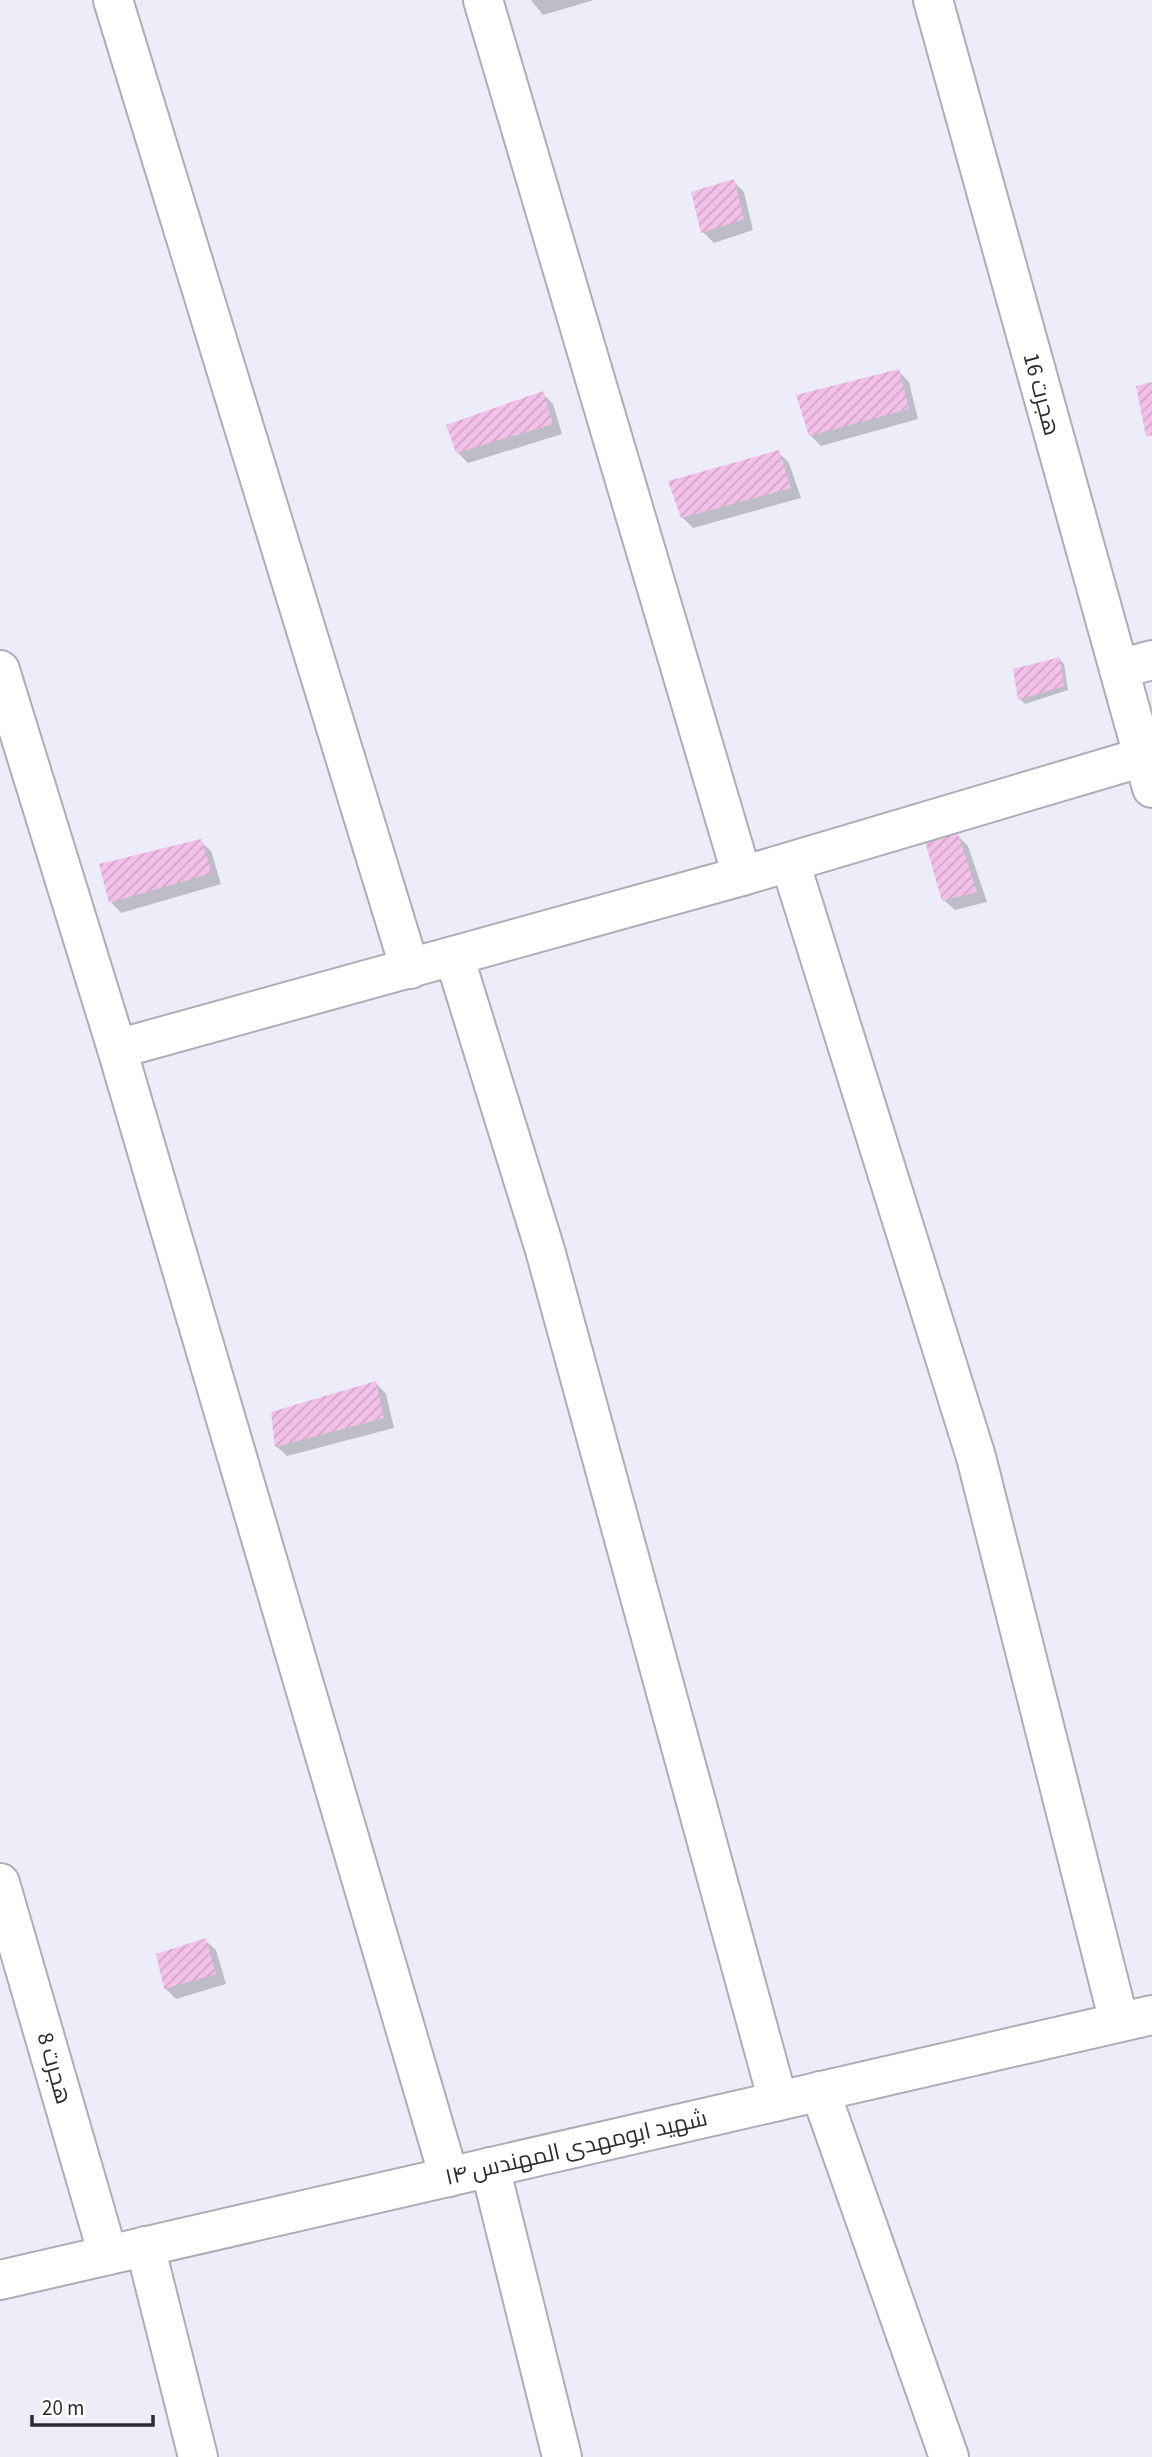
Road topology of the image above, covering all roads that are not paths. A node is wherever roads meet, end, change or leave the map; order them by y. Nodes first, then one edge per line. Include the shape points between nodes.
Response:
1 (113, 0) edge
2 (483, 0) edge
3 (933, 0) edge
4 (1135, 664) edge
5 (0, 670) edge
6 (1148, 772) edge
7 (790, 862) junction
8 (742, 876) junction
9 (454, 956) junction
10 (410, 969) junction
11 (117, 1049) junction
12 (0, 1882) edge
13 (1136, 2019) edge
14 (820, 2091) junction
15 (778, 2101) junction
16 (490, 2167) junction
17 (449, 2177) junction
18 (145, 2246) junction
19 (108, 2255) junction
20 (0, 2280) edge
21 (198, 2457) edge
22 (562, 2457) edge
23 (949, 2457) edge

1 - 10 street
2 - 8 street
3 - 4 street, هجرت 16
4 - 6 street, هجرت 16
5 - 11 street
6 - 7 street
7 - 8 street
7 - 13 street via 976,1457
8 - 9 street
9 - 10 street
9 - 15 street via 545,1250
10 - 11 street
11 - 17 street
12 - 19 street, هجرت 8
13 - 14 street, شهید ابومهدی المهندس ۱۴
14 - 15 street, شهید ابومهدی المهندس ۱۴
14 - 23 street
15 - 16 street, شهید ابومهدی المهندس ۱۴
16 - 17 street, شهید ابومهدی المهندس ۱۴
16 - 22 street
17 - 18 street, شهید ابومهدی المهندس ۱۴
18 - 19 street, شهید ابومهدی المهندس ۱۴
18 - 21 street
19 - 20 street, شهید ابومهدی المهندس ۱۴

